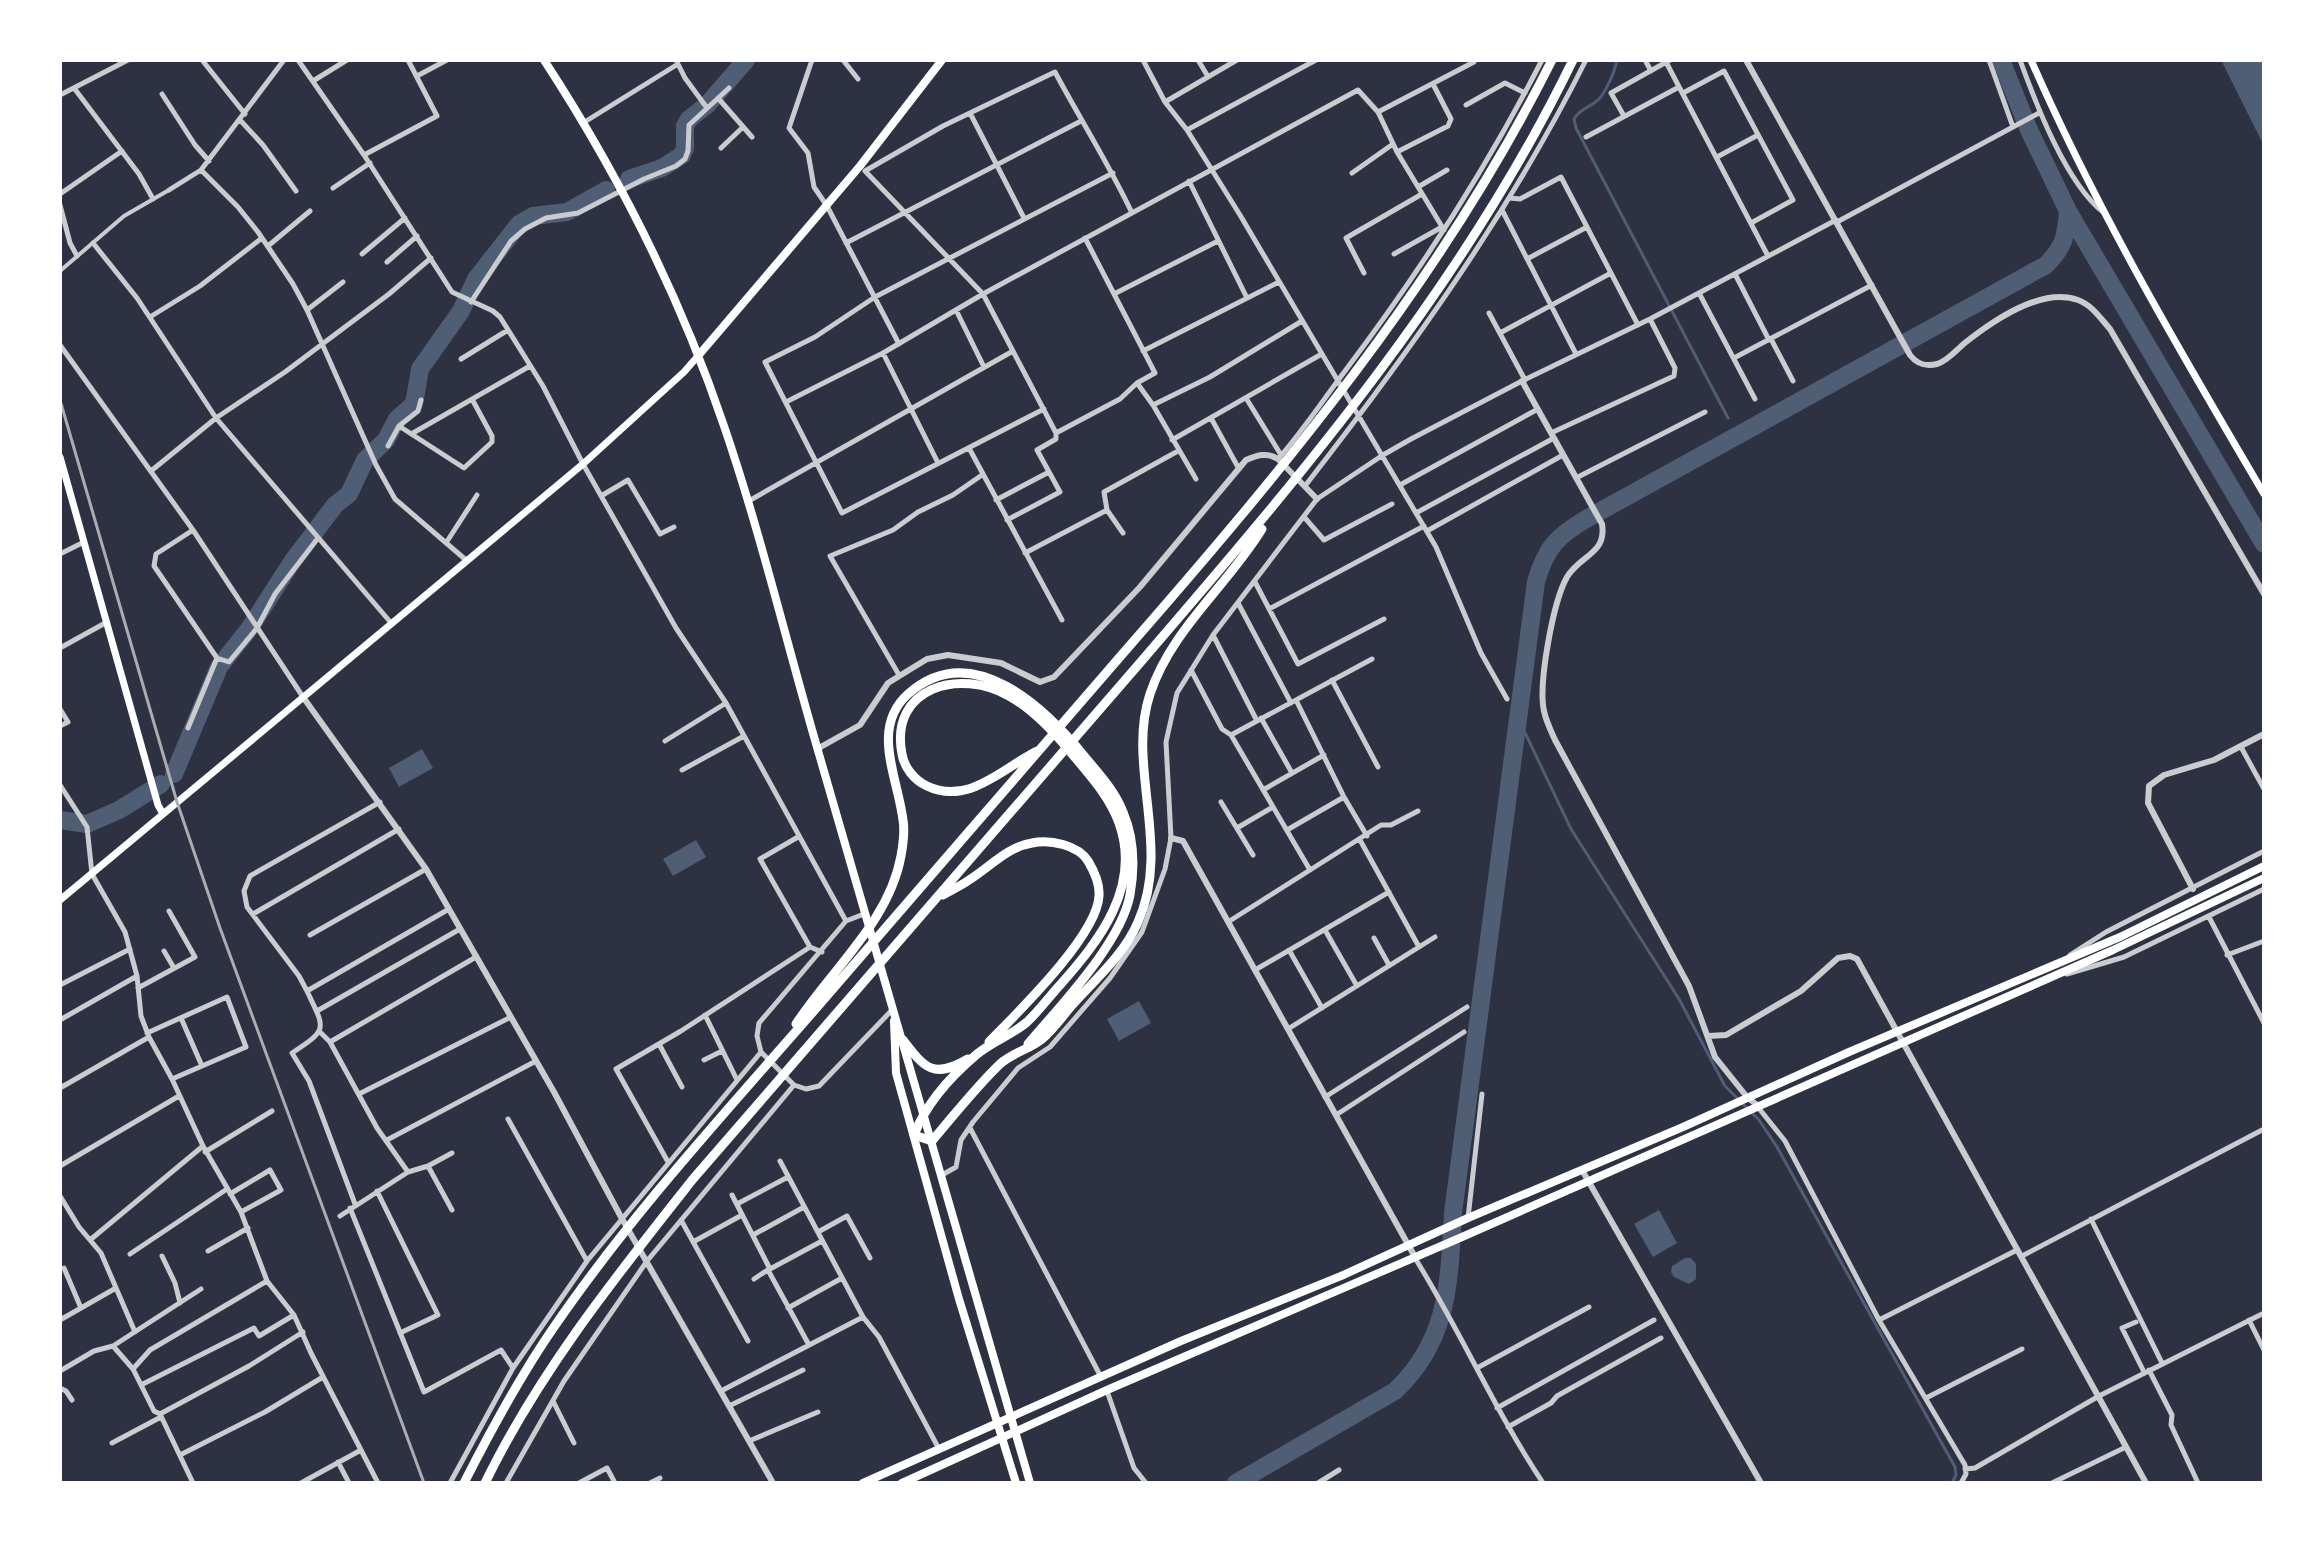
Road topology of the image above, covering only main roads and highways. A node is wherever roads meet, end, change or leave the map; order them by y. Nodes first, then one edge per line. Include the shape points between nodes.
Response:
1 (544, 60) edge
2 (942, 60) edge
3 (1552, 60) edge
4 (1573, 60) edge
5 (2031, 60) edge
6 (698, 356) junction
7 (60, 457) edge
8 (2264, 494) edge
9 (1276, 505) junction
10 (1041, 749) junction
11 (163, 814) junction
12 (2264, 866) edge
13 (2264, 878) edge
14 (937, 899) junction
15 (60, 900) edge
16 (893, 1008) junction
17 (903, 1040) junction
18 (1022, 1052) junction
19 (777, 1054) junction
20 (977, 1054) junction
21 (924, 1110) junction
22 (914, 1135) junction
23 (932, 1141) junction
24 (1011, 1417) junction
25 (996, 1423) junction
26 (1015, 1432) junction
27 (1002, 1439) junction
28 (464, 1483) edge
29 (485, 1483) edge
30 (863, 1483) edge
31 (902, 1483) edge
32 (1016, 1483) edge
33 (1030, 1483) edge

1 - 6 main road via 623,190
2 - 6 main road via 862,169
3 - 10 highway via 1479,191 1360,367
4 - 9 highway via 1452,270
5 - 8 main road via 2149,295
6 - 11 main road via 583,464
6 - 16 main road via 747,502
7 - 11 main road
9 - 14 highway
9 - 18 highway via 1248,551 1185,629 1150,695 1142,755 1152,852 1139,922 1042,1039
10 - 19 highway
10 - 20 highway via 977,787 941,791 913,776 903,760 901,722 927,691 946,684 967,683 1009,696 1060,740 1097,784 1120,824 1125,850 1120,895 1093,949 1027,1022
11 - 15 main road
12 - 24 main road via 2120,937
13 - 26 main road via 1905,1042
14 - 20 highway via 1012,850 1032,843 1070,847 1085,857 1095,875 1100,895 1094,915 1065,959
14 - 29 highway via 693,1179 609,1285 523,1413
16 - 17 main road
16 - 22 main road via 896,1073
17 - 20 highway via 933,1070 953,1067
17 - 21 main road
18 - 19 highway via 1120,925 1129,900 1133,853 1122,809 1067,734 1002,682 975,675 937,676 907,695 892,716 888,751 904,823 891,891
18 - 23 highway via 1002,1061
19 - 28 highway via 678,1167 568,1307 509,1398
20 - 21 highway
21 - 22 highway
21 - 23 main road
22 - 23 highway
22 - 25 main road
23 - 24 main road
24 - 25 main road
24 - 26 main road
25 - 27 main road
25 - 30 main road
26 - 27 main road
26 - 33 main road
27 - 31 main road
27 - 32 main road

